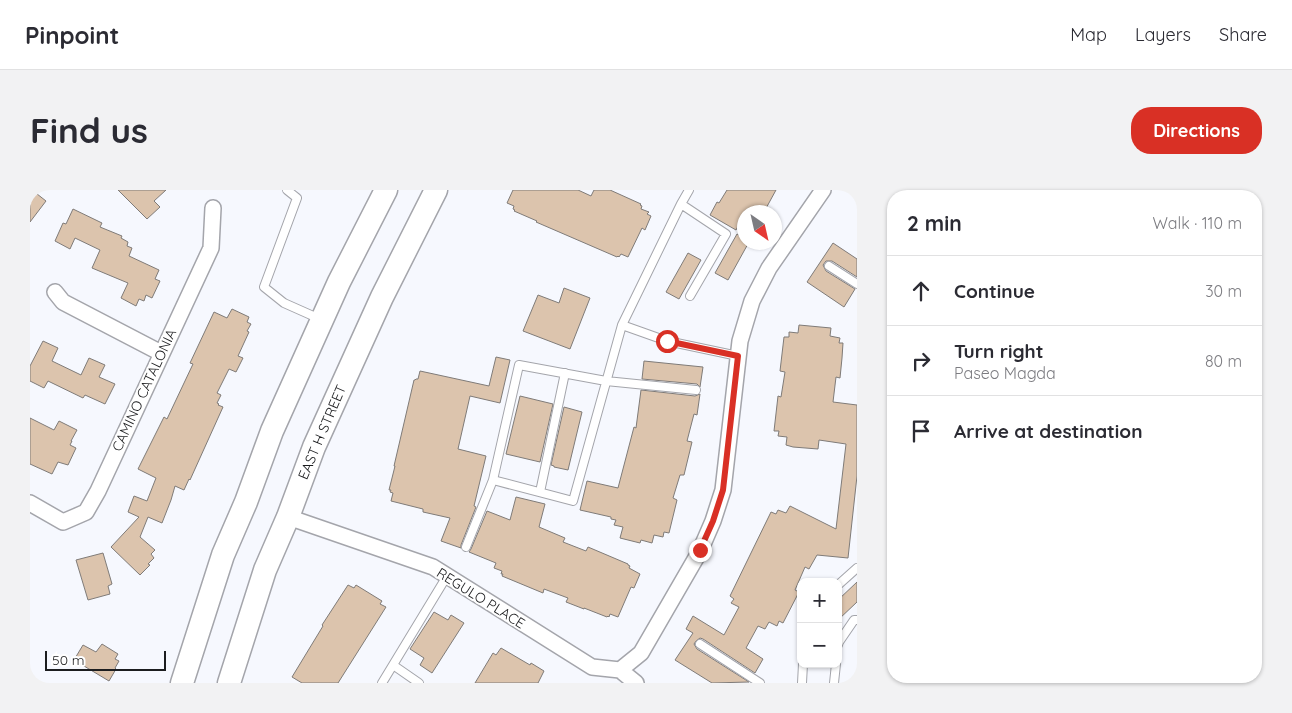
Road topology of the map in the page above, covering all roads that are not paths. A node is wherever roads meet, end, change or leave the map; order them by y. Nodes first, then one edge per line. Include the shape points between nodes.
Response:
1 (287, 190) edge
2 (386, 190) edge
3 (436, 190) edge
4 (689, 190) edge
5 (823, 190) edge
6 (299, 194) edge
7 (681, 204) junction
8 (213, 208) dead end
9 (829, 266) dead end
10 (857, 284) edge
11 (55, 292) dead end
12 (690, 296) dead end
13 (322, 320) junction
14 (622, 325) junction
15 (161, 353) junction
16 (738, 356) junction
17 (566, 373) junction
18 (606, 381) junction
19 (696, 390) dead end
20 (493, 480) junction
21 (540, 492) junction
22 (30, 503) edge
23 (288, 517) junction
24 (466, 547) dead end
25 (857, 568) edge
26 (447, 576) junction
27 (842, 581) edge
28 (857, 620) edge
29 (842, 638) edge
30 (700, 644) dead end
31 (393, 665) junction
32 (803, 668) edge
33 (836, 668) edge
34 (620, 670) junction
35 (182, 683) edge
36 (229, 683) edge
37 (382, 683) edge
38 (419, 683) edge
39 (636, 683) edge
40 (760, 683) edge
41 (802, 683) edge
42 (834, 683) edge

1 - 6 lane
2 - 13 main road
3 - 23 main road, EAST H STREET via 378,306 314,447
4 - 7 lane
5 - 16 street via 768,268 752,302
6 - 13 lane via 264,287 284,303
7 - 12 lane via 726,234
7 - 14 lane
8 - 15 street, CAMINO CATALONIA via 211,248
9 - 10 lane
11 - 15 street via 63,302
13 - 35 main road via 222,554
14 - 16 lane via 667,341
14 - 18 lane
15 - 22 street, CAMINO CATALONIA via 86,512 64,522
16 - 34 street via 723,490 713,521 700,550 641,652
17 - 18 lane
17 - 20 lane via 519,365
17 - 21 lane
18 - 19 lane
18 - 21 lane via 573,501
20 - 21 lane
20 - 24 lane
23 - 26 street, REGULO PLACE via 434,568
23 - 36 main road, EAST H STREET via 265,570
25 - 27 lane
26 - 31 lane
26 - 34 street, REGULO PLACE via 592,667
28 - 29 lane
30 - 40 lane
31 - 37 lane
31 - 38 lane
32 - 41 lane
33 - 42 lane
34 - 39 street

